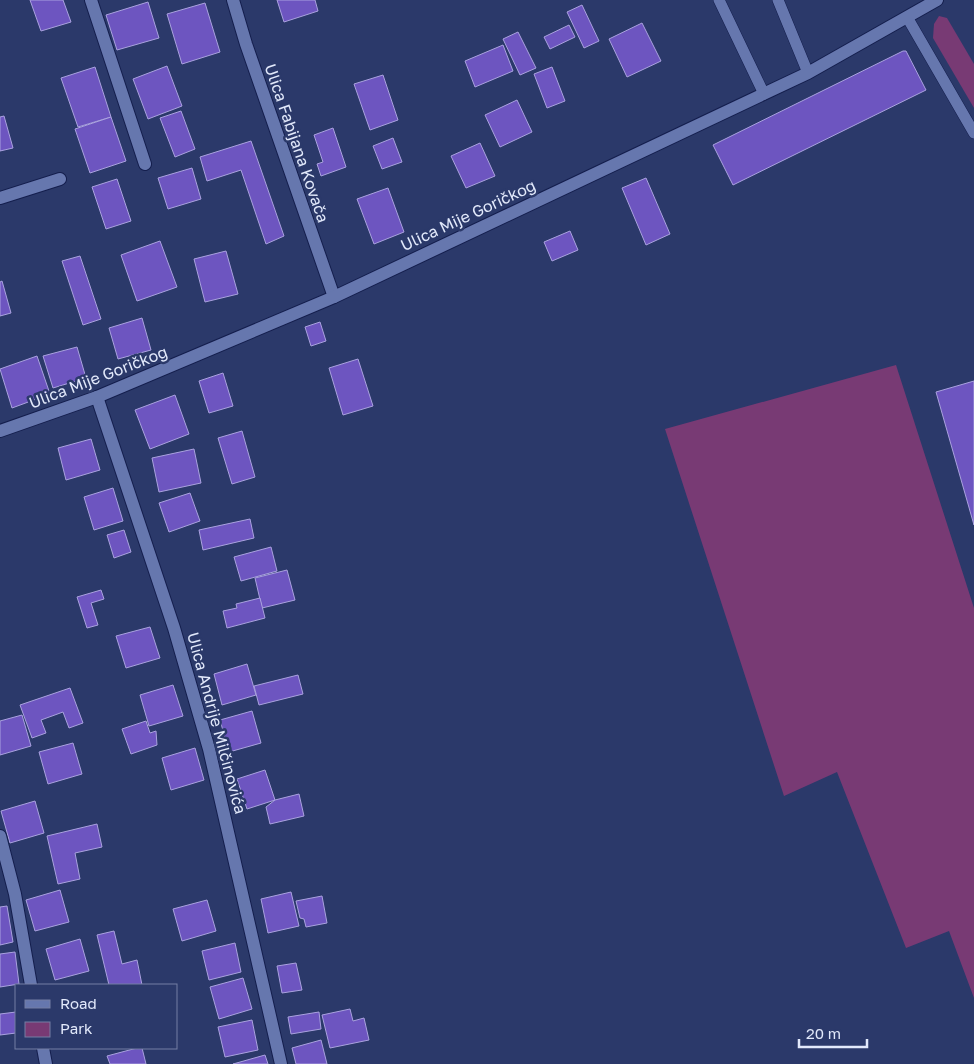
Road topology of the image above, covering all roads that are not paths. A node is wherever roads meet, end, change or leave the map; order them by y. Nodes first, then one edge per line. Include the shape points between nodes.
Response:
1 (92, 0) edge
2 (233, 0) edge
3 (719, 0) edge
4 (778, 0) edge
5 (937, 0) edge
6 (907, 17) junction
7 (808, 73) junction
8 (764, 94) junction
9 (974, 133) edge
10 (145, 164) dead end
11 (60, 179) dead end
12 (0, 198) edge
13 (334, 297) junction
14 (97, 397) junction
15 (0, 432) edge
16 (0, 837) edge
17 (31, 984) edge
18 (43, 1049) edge
19 (46, 1064) edge
20 (281, 1064) edge

1 - 10 street
2 - 13 street, Ulica Fabijana Kovača
3 - 8 lane
4 - 7 lane
5 - 6 street, Ulica Mije Goričkog
6 - 7 street, Ulica Mije Goričkog
6 - 9 lane
7 - 8 street, Ulica Mije Goričkog
8 - 13 street, Ulica Mije Goričkog
11 - 12 street
13 - 14 street, Ulica Mije Goričkog
14 - 15 street, Ulica Mije Goričkog
14 - 20 street, Ulica Andrije Milčinovića via 169,612 209,749
16 - 17 street via 15,894
18 - 19 street

